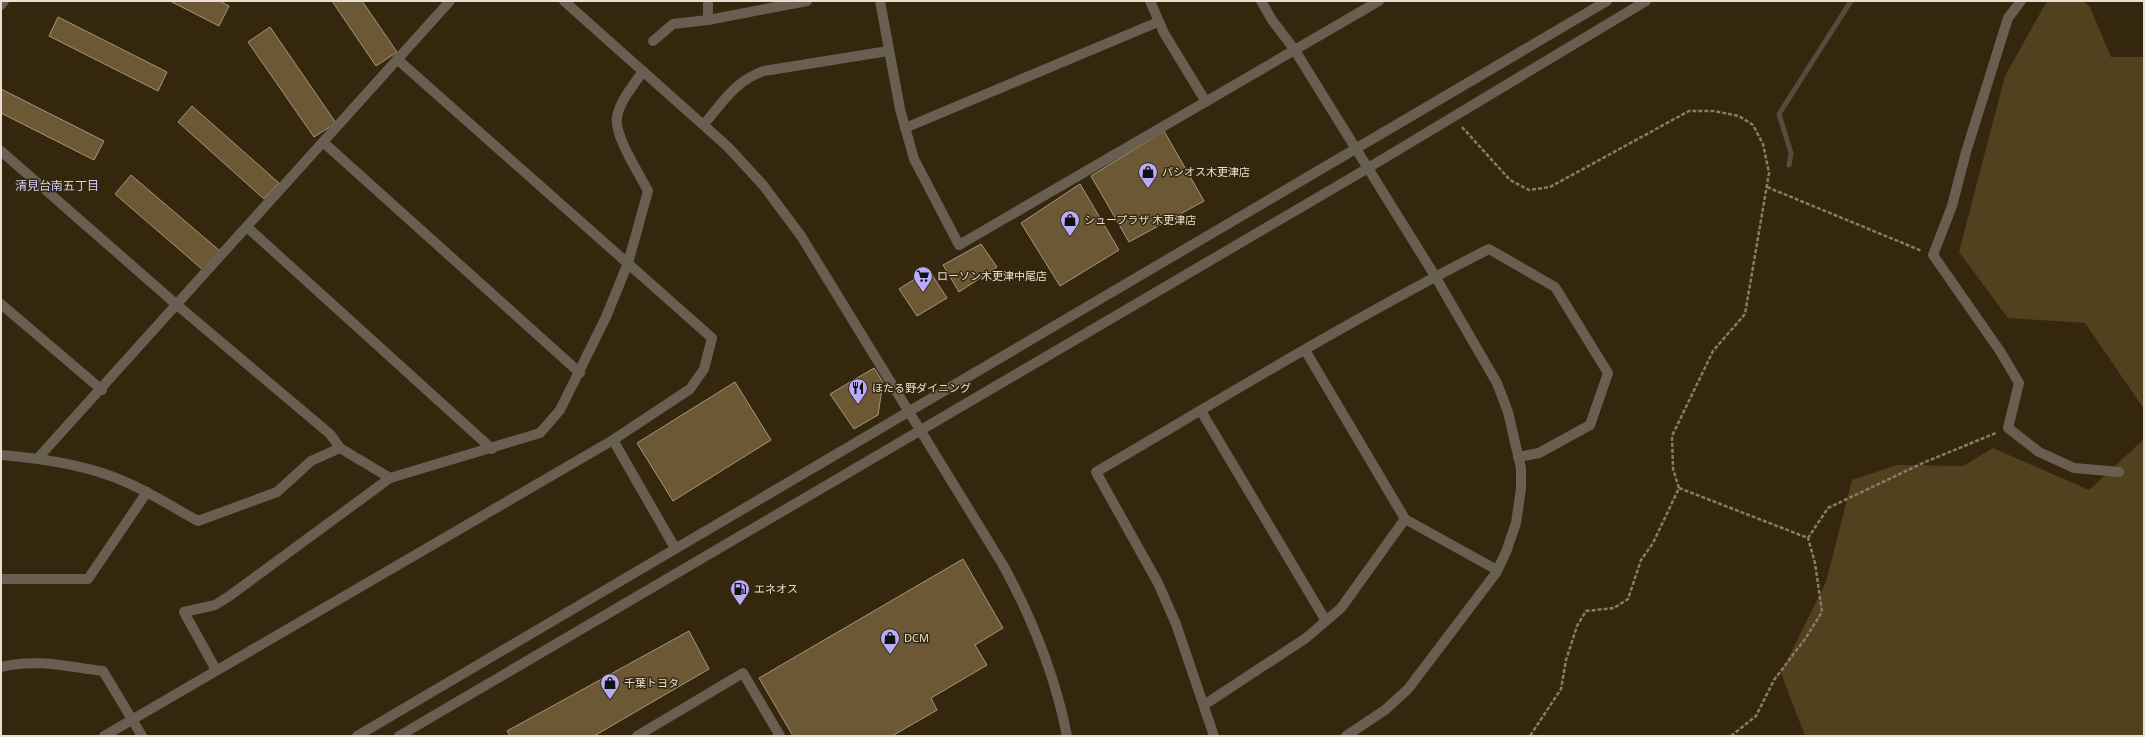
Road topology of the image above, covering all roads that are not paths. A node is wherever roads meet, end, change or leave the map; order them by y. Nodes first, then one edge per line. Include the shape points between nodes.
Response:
1 (4, 1) edge
2 (450, 1) edge
3 (564, 1) edge
4 (708, 1) edge
5 (807, 1) edge
6 (880, 1) edge
7 (1150, 1) edge
8 (1261, 1) edge
9 (1377, 1) edge
10 (1607, 1) edge
11 (1646, 1) edge
12 (2021, 1) edge
13 (1, 5) edge
14 (708, 20) junction
15 (1158, 22) junction
16 (652, 41) dead end
17 (1294, 49) junction
18 (888, 51) junction
19 (397, 59) junction
20 (643, 71) junction
21 (1206, 102) junction
22 (704, 124) junction
23 (905, 128) junction
24 (323, 142) junction
25 (1355, 148) junction
26 (1, 151) edge
27 (1368, 168) junction
28 (246, 227) junction
29 (628, 263) junction
30 (1435, 276) junction
31 (1, 304) edge
32 (177, 305) junction
33 (1305, 350) junction
34 (580, 373) junction
35 (102, 390) junction
36 (908, 411) junction
37 (1202, 411) junction
38 (920, 432) junction
39 (613, 440) junction
40 (340, 448) junction
41 (492, 449) junction
42 (1, 455) edge
43 (1518, 456) junction
44 (38, 458) junction
45 (2119, 472) dead end
46 (390, 478) junction
47 (147, 492) junction
48 (1405, 519) junction
49 (675, 548) junction
50 (1497, 570) junction
51 (1, 579) edge
52 (1326, 621) junction
53 (1, 667) edge
54 (216, 670) junction
55 (1204, 705) junction
56 (133, 719) junction
57 (104, 736) edge
58 (142, 736) edge
59 (357, 736) edge
60 (399, 736) edge
61 (637, 736) edge
62 (780, 736) edge
63 (1067, 736) edge
64 (1214, 736) edge
65 (1346, 736) edge

1 - 13 street
2 - 19 street
3 - 20 street
4 - 14 street
5 - 14 street
6 - 18 street
7 - 15 street
8 - 17 street
9 - 17 street
10 - 25 street
11 - 27 street
12 - 45 street via 2008,18 1952,206 1933,255 2000,351 2019,383 2008,428 2039,452 2074,468
14 - 16 street via 673,24
15 - 21 street
15 - 23 street
17 - 21 street
17 - 25 street
18 - 22 street via 764,71 751,76 739,83
18 - 23 street
19 - 24 street
19 - 29 street
20 - 22 street
20 - 29 street via 623,100 617,117 619,134 648,191
21 - 23 street via 959,245 914,159
22 - 36 street via 749,168 801,236
24 - 28 street
24 - 34 street
25 - 27 street
25 - 36 street
26 - 32 street
27 - 30 street
27 - 38 street
28 - 32 street
28 - 41 street
29 - 34 street
29 - 39 street via 712,338 704,369 690,389
30 - 33 street
30 - 43 street via 1497,383 1508,412
30 - 43 street via 1489,249 1555,288 1608,374 1590,426 1539,453
31 - 35 street
32 - 35 street
32 - 40 street via 330,434
33 - 37 street
33 - 48 street
34 - 41 street via 560,410 540,433
35 - 44 street
36 - 38 street
36 - 49 street
37 - 52 street
37 - 55 street via 1096,472 1158,583 1176,624
38 - 60 street
38 - 63 street via 1003,565 1025,606 1055,683
39 - 49 street
39 - 54 street
40 - 46 street
40 - 47 street via 311,461 277,492 198,521
41 - 46 street
42 - 44 street
43 - 50 street via 1521,489 1516,523
44 - 47 street via 109,475
46 - 54 street via 228,597 215,605 184,612
47 - 51 street via 88,579
48 - 50 street
48 - 52 street via 1341,608
49 - 59 street
50 - 65 street via 1408,689 1385,710
52 - 55 street via 1306,638
53 - 56 street via 16,663 36,663 103,671
54 - 56 street
55 - 64 street
56 - 57 street
56 - 58 street
61 - 62 street via 743,673

